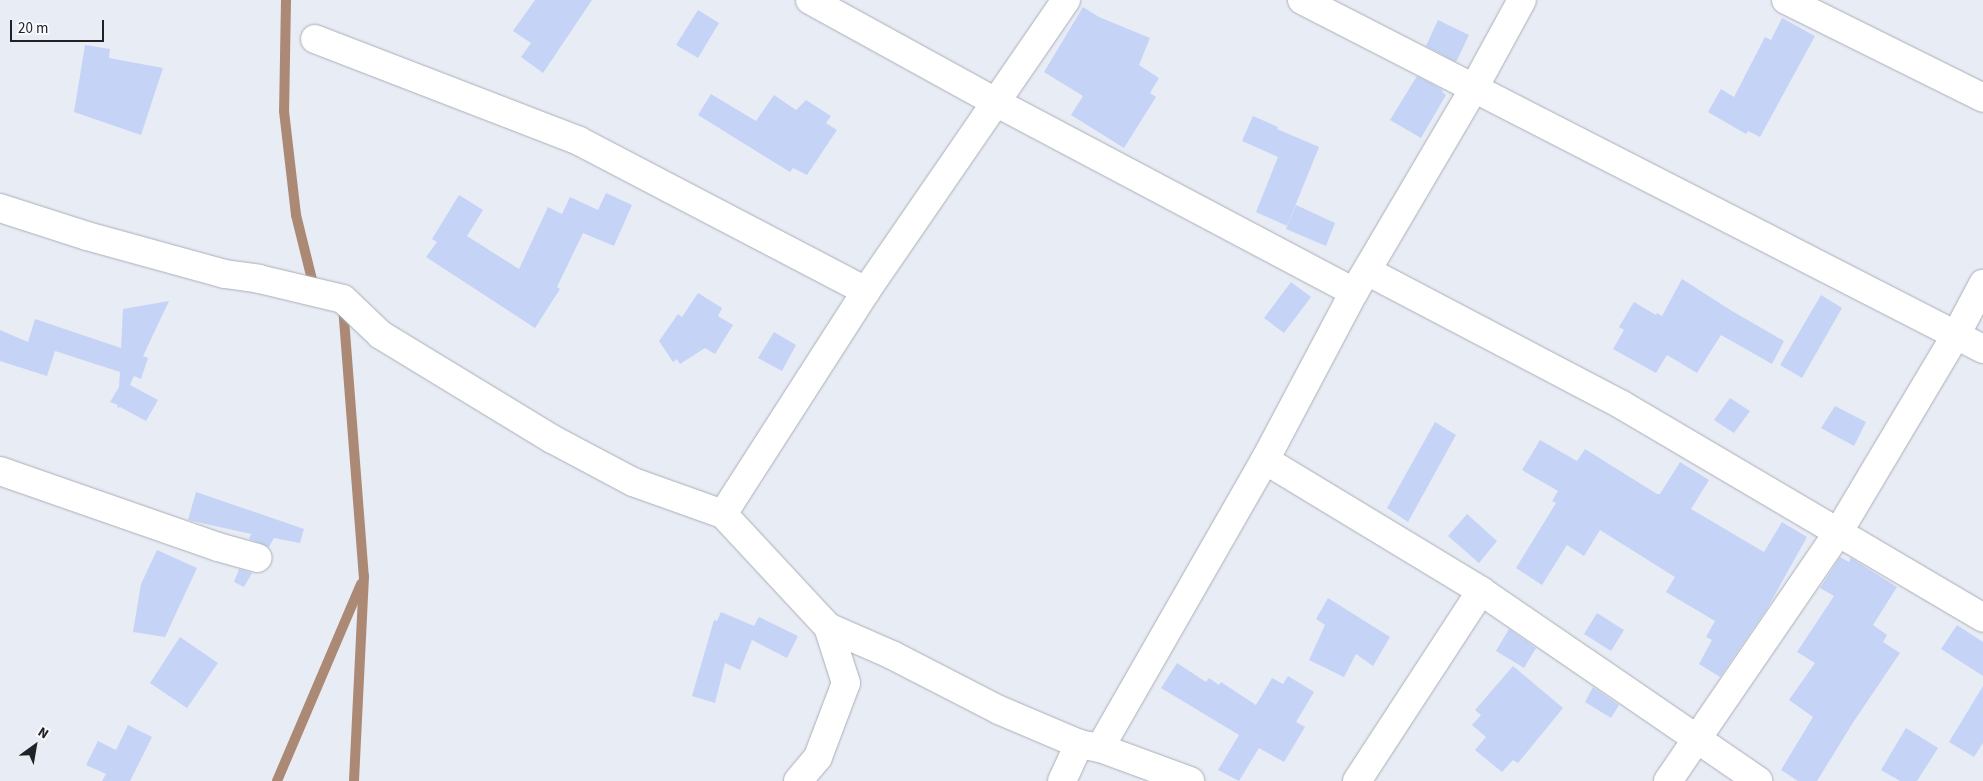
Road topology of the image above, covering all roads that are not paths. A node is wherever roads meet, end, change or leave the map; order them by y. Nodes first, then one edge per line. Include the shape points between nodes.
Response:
1 (810, 0) edge
2 (1066, 0) edge
3 (1302, 0) edge
4 (1522, 0) edge
5 (1786, 0) edge
6 (315, 39) dead end
7 (1474, 88) junction
8 (1983, 98) edge
9 (997, 103) junction
10 (0, 208) edge
11 (1361, 282) junction
12 (1983, 284) edge
13 (866, 291) junction
14 (1956, 335) junction
15 (1983, 349) edge
16 (1265, 460) junction
17 (0, 471) edge
18 (723, 514) junction
19 (1839, 532) junction
20 (258, 558) dead end
21 (1481, 590) junction
22 (1983, 618) edge
23 (828, 627) junction
24 (1698, 739) junction
25 (1090, 746) junction
26 (798, 781) edge
27 (1062, 781) edge
28 (1190, 781) edge
29 (1358, 781) edge
30 (1668, 781) edge
31 (1758, 781) edge

1 - 9 street
2 - 9 street
3 - 7 street
4 - 7 street
5 - 8 street
6 - 13 street via 579,141
7 - 11 street
7 - 14 street
9 - 11 street
9 - 13 street
10 - 18 street via 225,274 343,299 381,335 552,440 633,482
11 - 16 street
11 - 19 street via 1622,405
12 - 14 street
13 - 18 street
14 - 15 street
14 - 19 street
16 - 21 street
16 - 25 street
17 - 20 street
18 - 23 street
19 - 22 street
19 - 24 street
21 - 24 street
21 - 29 street
23 - 25 street via 892,655 999,710
23 - 26 street via 846,683 818,757
24 - 30 street
24 - 31 street
25 - 27 street
25 - 28 street

